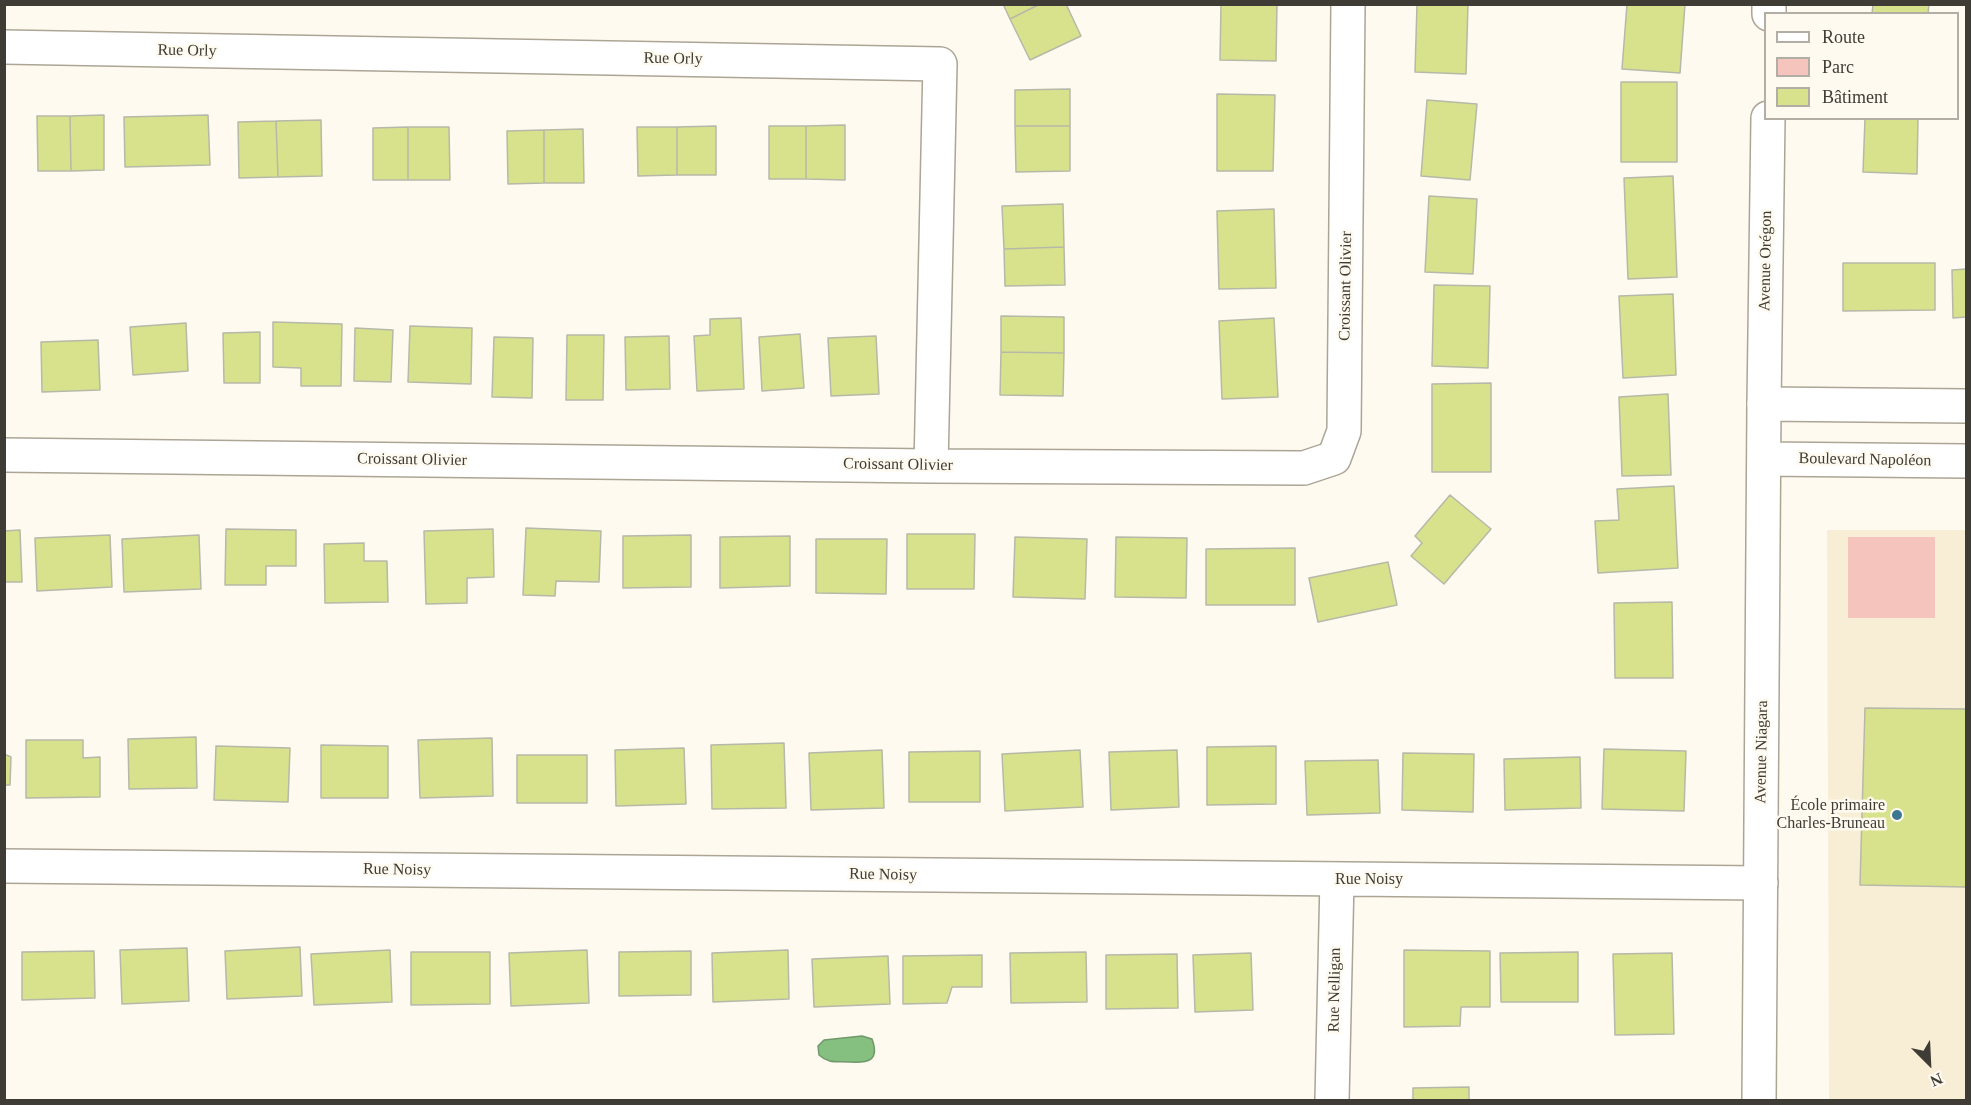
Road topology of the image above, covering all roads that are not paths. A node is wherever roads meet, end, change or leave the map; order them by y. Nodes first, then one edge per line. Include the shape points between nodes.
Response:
1 (1348, 4) edge
2 (4, 47) edge
3 (1768, 120) edge
4 (1764, 404) junction
5 (1966, 406) edge
6 (4, 455) edge
7 (1764, 459) junction
8 (1966, 461) edge
9 (931, 466) junction
10 (4, 866) edge
11 (1337, 879) junction
12 (1761, 883) junction
13 (1332, 1101) edge
14 (1759, 1101) edge

1 - 9 street, Croissant Olivier via 1344,431 1334,458 1304,468
2 - 9 street, Rue Orly via 940,64
3 - 4 street, Avenue Orégon
4 - 5 street
4 - 7 street, Avenue Niagara
6 - 9 street, Croissant Olivier
7 - 8 street, Boulevard Napoléon
7 - 12 street, Avenue Niagara
10 - 11 street, Rue Noisy
11 - 12 street, Rue Noisy
11 - 13 street, Rue Nelligan
12 - 14 street, Avenue Niagara

